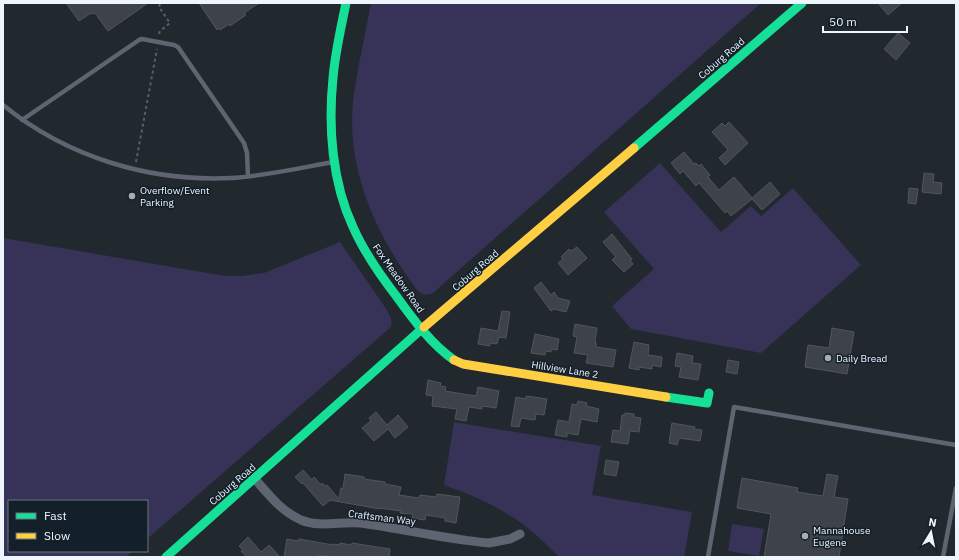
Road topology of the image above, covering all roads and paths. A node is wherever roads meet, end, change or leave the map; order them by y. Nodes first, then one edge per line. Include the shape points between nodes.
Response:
1 (160, 3) edge
2 (346, 3) edge
3 (802, 3) edge
4 (158, 42) junction
5 (3, 105) edge
6 (22, 120) junction
7 (335, 162) junction
8 (134, 169) junction
9 (248, 176) junction
10 (422, 329) junction
11 (709, 393) dead end
12 (956, 445) edge
13 (255, 479) junction
14 (956, 488) edge
15 (520, 534) dead end
16 (166, 557) edge
17 (708, 557) edge
18 (943, 557) edge

1 - 4 path via 159,7 170,23 160,31
2 - 7 main road, Fox Meadow Road via 331,91
3 - 10 main road, Coburg Road
4 - 6 lane via 139,40
4 - 8 path
4 - 9 lane via 178,48 228,118 246,146
5 - 6 lane
6 - 8 lane via 73,149
7 - 9 lane
7 - 10 main road, Fox Meadow Road via 346,209 353,226 382,277
8 - 9 lane via 189,178
10 - 11 main road, Hillview Lane 2 via 450,359 463,364 707,403
10 - 13 main road, Coburg Road
12 - 17 lane via 734,407
13 - 15 street, Craftsman Way via 282,509 311,523 360,523 489,543 506,541
13 - 16 main road, Coburg Road
14 - 18 lane

